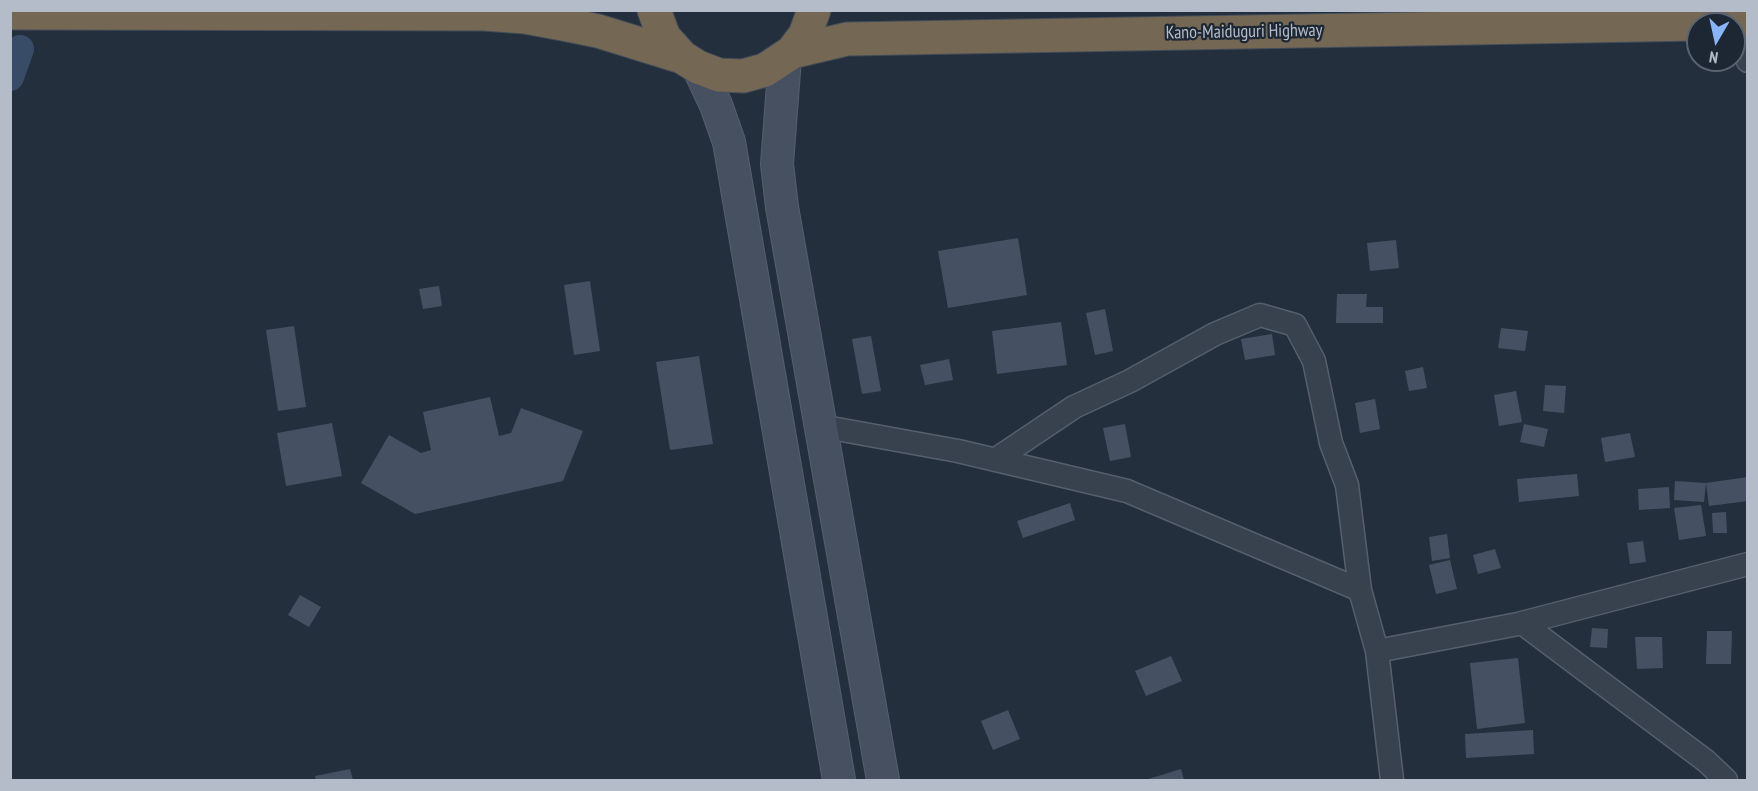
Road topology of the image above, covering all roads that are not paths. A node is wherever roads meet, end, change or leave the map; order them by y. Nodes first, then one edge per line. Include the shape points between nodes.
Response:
1 (654, 10) edge
2 (814, 10) edge
3 (10, 13) edge
4 (1747, 23) edge
5 (1686, 24) edge
6 (789, 55) junction
7 (1748, 61) edge
8 (690, 62) junction
9 (820, 426) junction
10 (995, 460) junction
11 (1748, 564) edge
12 (1360, 590) junction
13 (1522, 623) junction
14 (1377, 651) junction
15 (840, 780) edge
16 (883, 780) edge
17 (1392, 780) edge
18 (1726, 780) edge

1 - 8 highway via 664,37
2 - 6 highway via 805,35
3 - 8 highway via 484,14 525,17 597,31
4 - 7 street
5 - 6 highway, Kano-Maiduguri Highway via 847,39
6 - 8 highway, Kano-Maiduguri Highway via 765,70 743,76 719,75
6 - 9 main road via 777,164
8 - 15 main road via 716,105 729,142
9 - 10 street
9 - 16 main road
10 - 12 street via 1127,492
10 - 12 street via 1074,407 1215,334 1260,315 1295,325 1314,361 1331,443 1347,485
11 - 13 street
12 - 14 street
13 - 14 street
13 - 18 street
14 - 17 street

